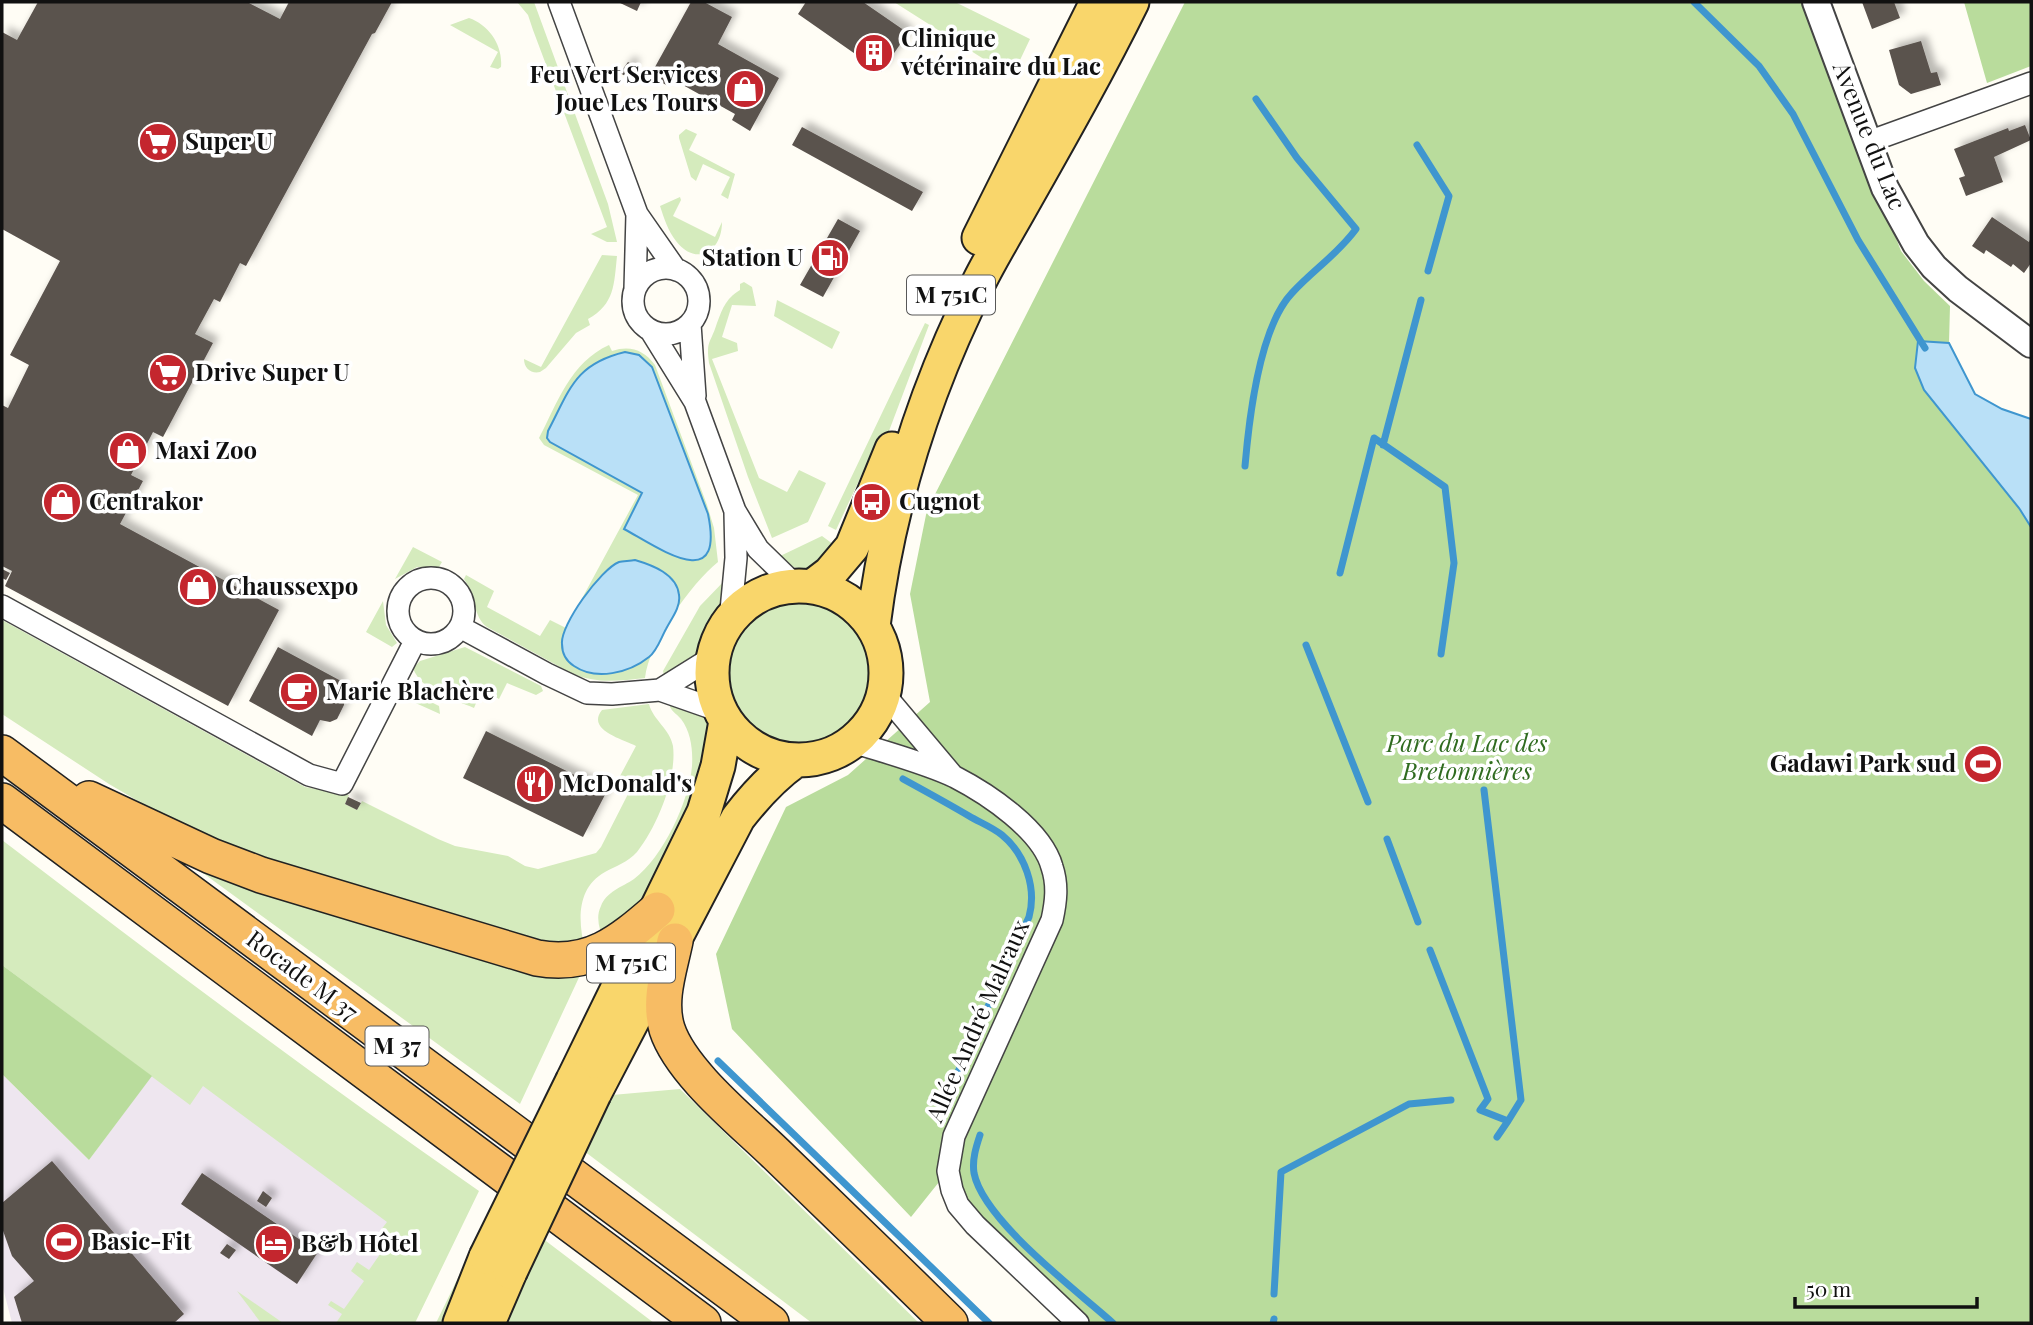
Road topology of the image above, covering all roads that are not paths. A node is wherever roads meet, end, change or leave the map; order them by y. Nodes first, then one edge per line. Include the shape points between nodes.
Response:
1 (559, 2) edge
2 (1097, 2) edge
3 (1132, 2) edge
4 (1816, 2) edge
5 (2031, 83) edge
6 (1868, 142) junction
7 (637, 214) junction
8 (676, 270) junction
9 (635, 289) junction
10 (690, 324) junction
11 (651, 331) junction
12 (2031, 344) edge
13 (695, 402) junction
14 (735, 511) junction
15 (804, 586) junction
16 (2, 606) edge
17 (730, 621) junction
18 (873, 626) junction
19 (460, 627) junction
20 (415, 641) junction
21 (713, 657) junction
22 (660, 690) junction
23 (884, 694) junction
24 (723, 716) junction
25 (853, 743) junction
26 (796, 760) junction
27 (12, 761) edge
28 (954, 777) junction
29 (10, 808) edge
30 (657, 910) junction
31 (676, 941) junction
32 (584, 1087) junction
33 (498, 1264) junction
34 (697, 1320) edge
35 (460, 1323) edge
36 (488, 1323) edge
37 (771, 1323) edge
38 (950, 1323) edge
39 (1077, 1323) edge

1 - 7 street
2 - 15 main road, M 751C via 943,312 852,547 830,573
3 - 18 main road, M 751C via 979,281 944,359 893,516
4 - 6 street, Avenue du Lac
5 - 6 street
6 - 12 street, Avenue du Lac via 1885,188 1934,267
7 - 8 street
7 - 9 street
8 - 9 street via 648,274
8 - 10 street via 688,277 698,295 698,310
9 - 11 street via 636,315
10 - 11 street via 671,334
10 - 13 street
11 - 13 street
13 - 14 street
14 - 15 street via 758,548
14 - 17 street
15 - 17 main road, M 751C via 770,590
15 - 18 main road, M 751C via 837,594 857,607
16 - 20 street via 309,775 342,784
17 - 21 main road, M 751C
18 - 23 main road, M 751C via 886,659
19 - 20 street via 435,644
19 - 20 street via 464,607 455,588 437,579 416,582 402,596 398,616
19 - 22 street via 587,693
21 - 22 street
21 - 24 main road, M 751C via 713,685
22 - 24 street
23 - 25 main road, M 751C via 873,721
23 - 28 street, Allée André Malraux
24 - 26 main road, M 751C via 756,750
24 - 30 main road, M 751C via 718,766 704,812
25 - 26 main road, M 751C via 826,757
25 - 28 street, Allée André Malraux
26 - 31 main road, M 751C via 757,793 738,818
27 - 30 highway, M 37 via 211,856 261,875 537,958 572,961 600,952 625,938
27 - 37 highway, Rocade M 37 / M 37
28 - 39 street, Allée André Malraux via 1009,811 1042,847 1052,864 1057,898 1044,941 954,1136 948,1171 952,1190 975,1225
29 - 34 highway, Rocade M 37 / M 37
30 - 32 main road, M 751C
31 - 32 main road, M 751C
31 - 38 highway via 663,1012 676,1050 718,1097
32 - 33 main road, M 751C, bridge
33 - 35 main road, M 751C
33 - 36 main road, M 751C

